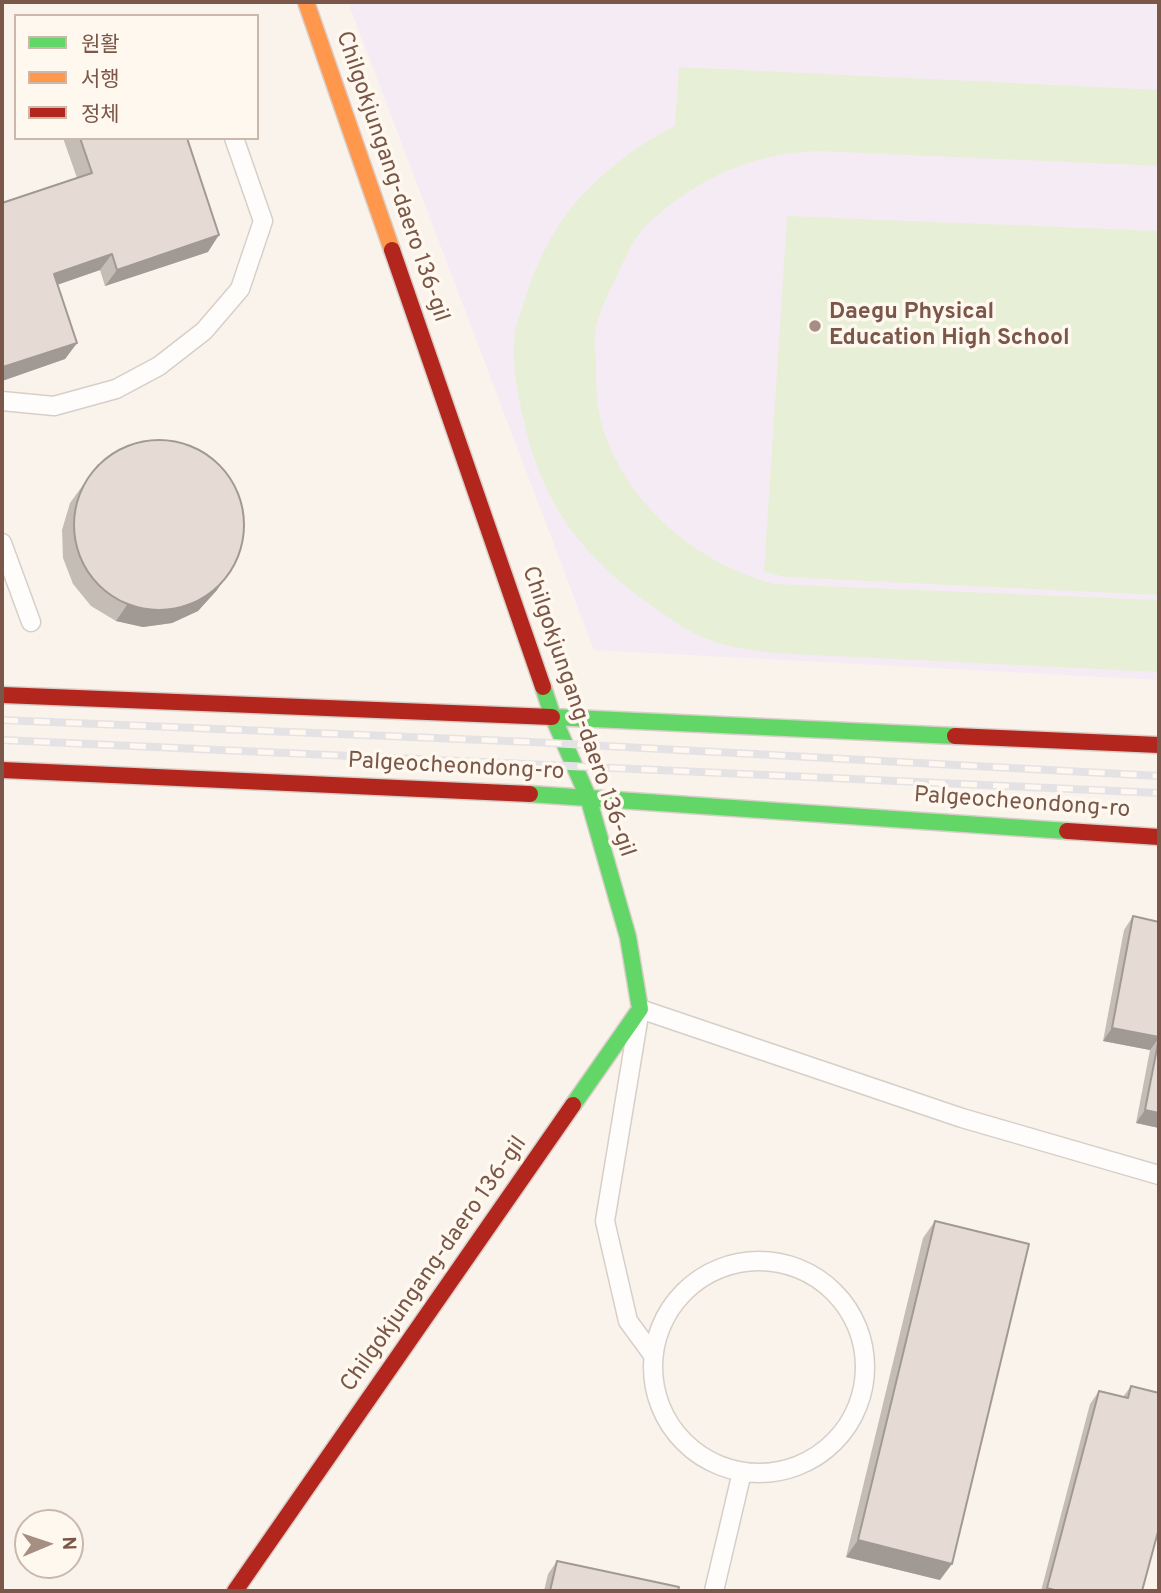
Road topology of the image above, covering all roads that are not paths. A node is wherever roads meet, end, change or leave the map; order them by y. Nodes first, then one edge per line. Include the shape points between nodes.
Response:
1 (306, 2) edge
2 (235, 140) edge
3 (2, 401) edge
4 (2, 543) edge
5 (31, 622) dead end
6 (2, 695) edge
7 (553, 717) junction
8 (1159, 745) edge
9 (2, 770) edge
10 (588, 797) junction
11 (1159, 836) edge
12 (640, 1009) junction
13 (1159, 1175) edge
14 (653, 1354) junction
15 (742, 1472) junction
16 (235, 1591) edge
17 (714, 1591) edge

1 - 7 street, Chilgokjungang-daero 136-gil
2 - 3 lane via 263,221 240,289 204,331 159,366 116,388 54,406
4 - 5 lane
6 - 7 street
7 - 8 street
7 - 10 street, Chilgokjungang-daero 136-gil
9 - 10 street, Palgeocheondong-ro
10 - 11 street, Palgeocheondong-ro
10 - 12 street, Chilgokjungang-daero 136-gil via 628,937
12 - 13 lane via 962,1118
12 - 14 lane via 605,1221 628,1321
12 - 16 street, Chilgokjungang-daero 136-gil
14 - 15 lane via 654,1389 667,1421 688,1448 716,1466
14 - 15 lane via 670,1310 684,1291 714,1270 749,1261 785,1263 817,1278 844,1303 860,1335 865,1371 858,1406 841,1435 815,1458 784,1471
15 - 17 lane

